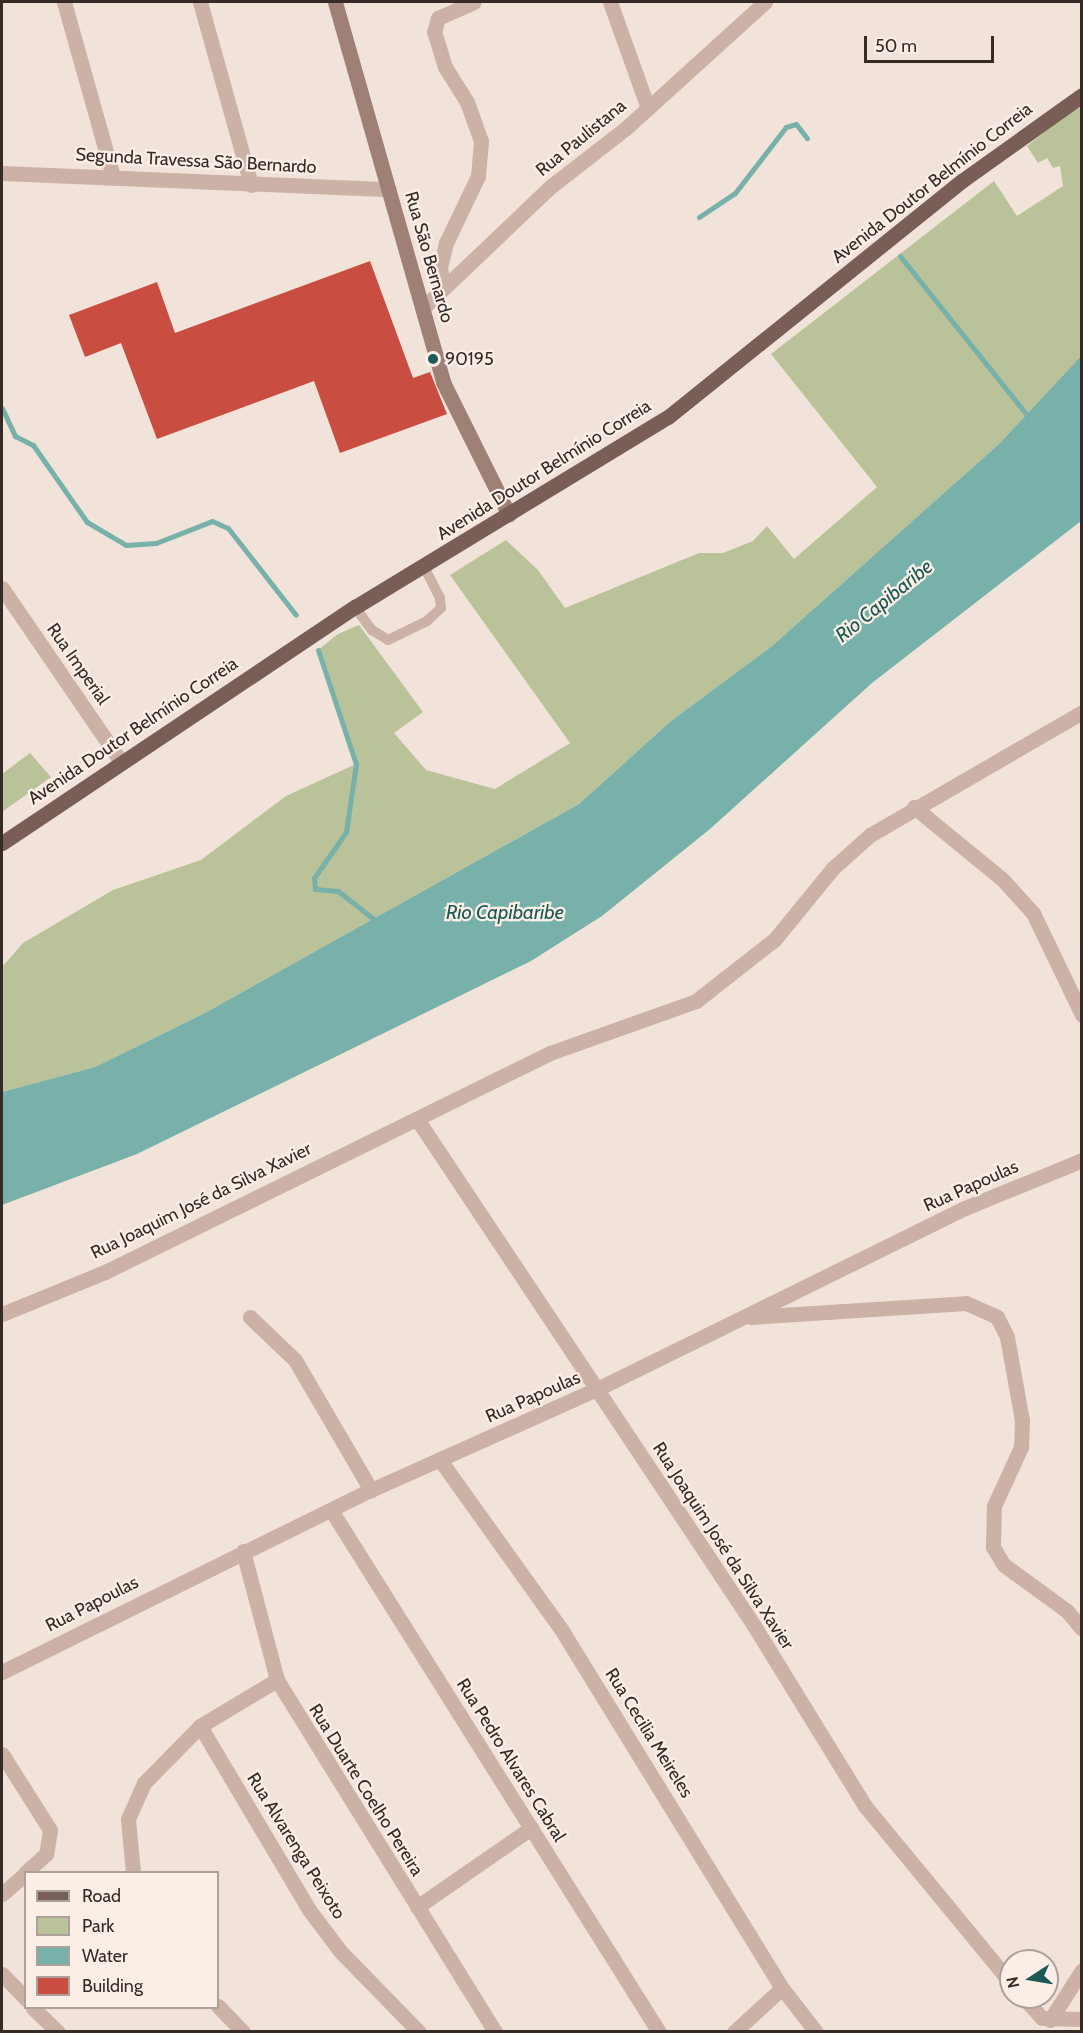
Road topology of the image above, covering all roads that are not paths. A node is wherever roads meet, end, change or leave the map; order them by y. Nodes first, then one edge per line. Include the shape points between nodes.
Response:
1 (64, 2) edge
2 (200, 2) edge
3 (335, 2) edge
4 (474, 2) edge
5 (610, 2) edge
6 (760, 3) edge
7 (1082, 95) edge
8 (648, 108) junction
9 (2, 173) edge
10 (113, 176) junction
11 (251, 185) junction
12 (389, 189) junction
13 (444, 288) junction
14 (424, 307) junction
15 (508, 515) junction
16 (424, 566) junction
17 (2, 588) edge
18 (355, 607) junction
19 (1082, 712) edge
20 (122, 763) junction
21 (914, 807) junction
22 (2, 843) edge
23 (1082, 1015) edge
24 (417, 1119) junction
25 (1082, 1160) edge
26 (2, 1314) edge
27 (250, 1317) dead end
28 (742, 1318) junction
29 (596, 1390) junction
30 (440, 1460) junction
31 (372, 1490) junction
32 (331, 1510) junction
33 (243, 1551) junction
34 (1082, 1629) edge
35 (2, 1672) edge
36 (276, 1680) junction
37 (200, 1726) junction
38 (2, 1754) edge
39 (531, 1828) junction
40 (28, 1871) edge
41 (133, 1871) edge
42 (24, 1875) edge
43 (2, 1894) edge
44 (417, 1907) junction
45 (999, 1968) edge
46 (1082, 1970) edge
47 (2, 1974) edge
48 (782, 1988) junction
49 (24, 1997) edge
50 (219, 2007) edge
51 (35, 2009) edge
52 (1033, 2009) edge
53 (1082, 2019) edge
54 (1044, 2023) edge
55 (58, 2031) edge
56 (243, 2031) edge
57 (419, 2031) edge
58 (495, 2031) edge
59 (659, 2031) edge
60 (734, 2031) edge
61 (816, 2031) edge

1 - 10 street
2 - 11 street
3 - 12 street, Rua São Bernardo
4 - 13 street via 438,18 434,32 437,49 481,141 478,176 446,243 440,267
5 - 8 street
6 - 8 street, Rua Paulistana
7 - 15 main road, Avenida Doutor Belmínio Correia via 963,180 668,417
8 - 13 street, Rua Paulistana via 550,187
9 - 10 street, Segunda Travessa São Bernardo
10 - 11 street, Segunda Travessa São Bernardo
11 - 12 street, Segunda Travessa São Bernardo
12 - 14 street, Rua São Bernardo
13 - 14 street, Rua Paulistana
14 - 15 street, Rua São Bernardo via 465,435
15 - 16 main road, Avenida Doutor Belmínio Correia
16 - 18 main road, Avenida Doutor Belmínio Correia
16 - 18 lane via 441,608 427,621 388,640 372,630
17 - 20 street, Rua Imperial
18 - 20 main road, Avenida Doutor Belmínio Correia
19 - 21 street, Rua Joaquim José da Silva Xavier
20 - 22 main road, Avenida Doutor Belmínio Correia
21 - 23 street via 1002,879 1033,913
21 - 24 street, Rua Joaquim José da Silva Xavier via 850,851 775,939 696,1001 550,1053
24 - 26 street, Rua Joaquim José da Silva Xavier via 105,1272
24 - 29 street, Rua Joaquim José da Silva Xavier
25 - 28 street, Rua Papoulas via 965,1208
27 - 31 street via 295,1360
28 - 29 street, Rua Papoulas
28 - 34 street via 966,1303 997,1317 1007,1337 1022,1420 1021,1447 994,1506 993,1547 1004,1565 1067,1611
29 - 30 street, Rua Papoulas
29 - 45 street, Rua Joaquim José da Silva Xavier via 753,1624 865,1806
30 - 31 street, Rua Papoulas
30 - 48 street, Rua Cecilia Meireles via 561,1629
31 - 32 street, Rua Papoulas
32 - 33 street, Rua Papoulas
32 - 39 street, Rua Pedro Alvares Cabral
33 - 35 street, Rua Papoulas
33 - 36 street, Rua Duarte Coelho Pereira
36 - 37 street
36 - 44 street, Rua Duarte Coelho Pereira
37 - 41 street via 144,1784 128,1819
37 - 57 street, Rua Alvarenga Peixoto via 310,1911 340,1951
38 - 40 street via 50,1830 46,1854
39 - 44 street
39 - 59 street, Rua Pedro Alvares Cabral
42 - 43 street
44 - 58 street, Rua Duarte Coelho Pereira
46 - 54 street
47 - 49 street
48 - 60 street
48 - 61 street, Rua Cecilia Meireles
50 - 56 street
51 - 55 street
52 - 54 street
53 - 54 street

